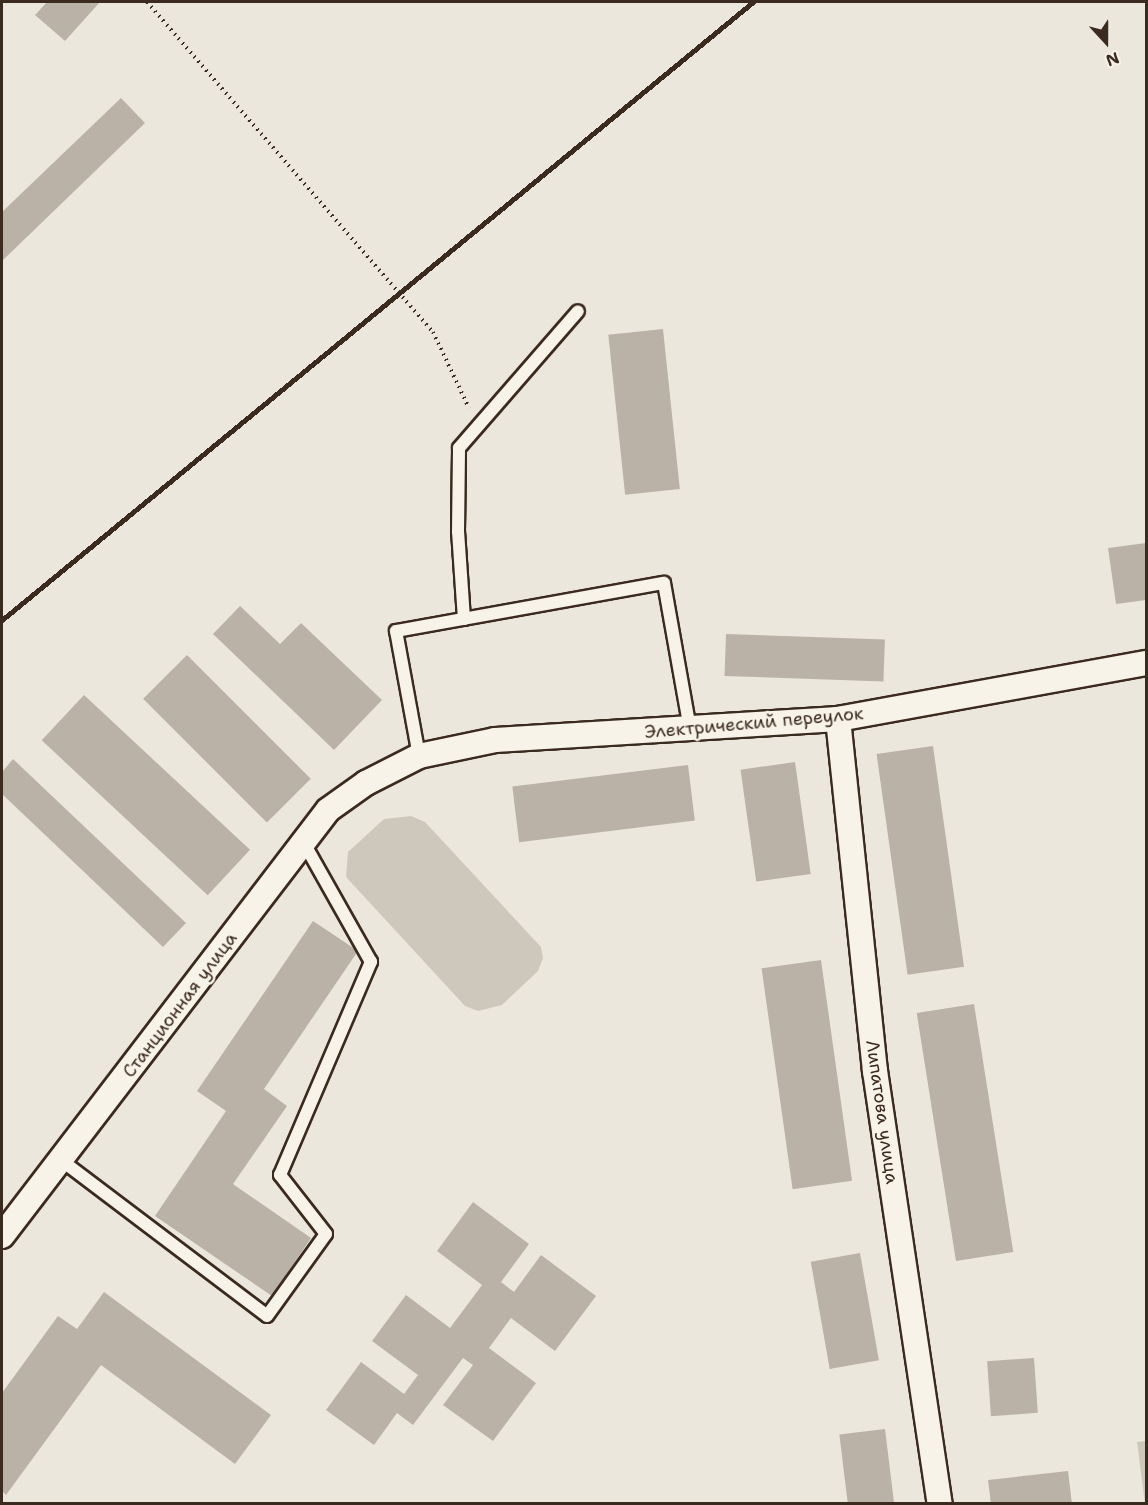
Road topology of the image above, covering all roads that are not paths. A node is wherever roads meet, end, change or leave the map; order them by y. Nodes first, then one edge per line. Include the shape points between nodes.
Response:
1 (578, 311) dead end
2 (464, 619) junction
3 (1146, 663) edge
4 (838, 720) junction
5 (690, 729) junction
6 (419, 756) junction
7 (366, 783) joint
8 (304, 843) junction
9 (62, 1160) junction
10 (2, 1236) edge
11 (940, 1503) edge

1 - 2 lane via 459,448 458,532
2 - 5 lane via 664,583
2 - 6 lane via 396,631
3 - 4 street, Электрический переулок
4 - 5 street, Электрический переулок
4 - 11 street, Липатова улица via 876,1071
5 - 6 street, Электрический переулок via 495,740
6 - 7 street, Электрический переулок
7 - 8 street, Станционная улица via 328,810
8 - 9 street, Станционная улица
8 - 9 lane via 370,962 280,1175 326,1234 267,1316
9 - 10 street, Станционная улица

